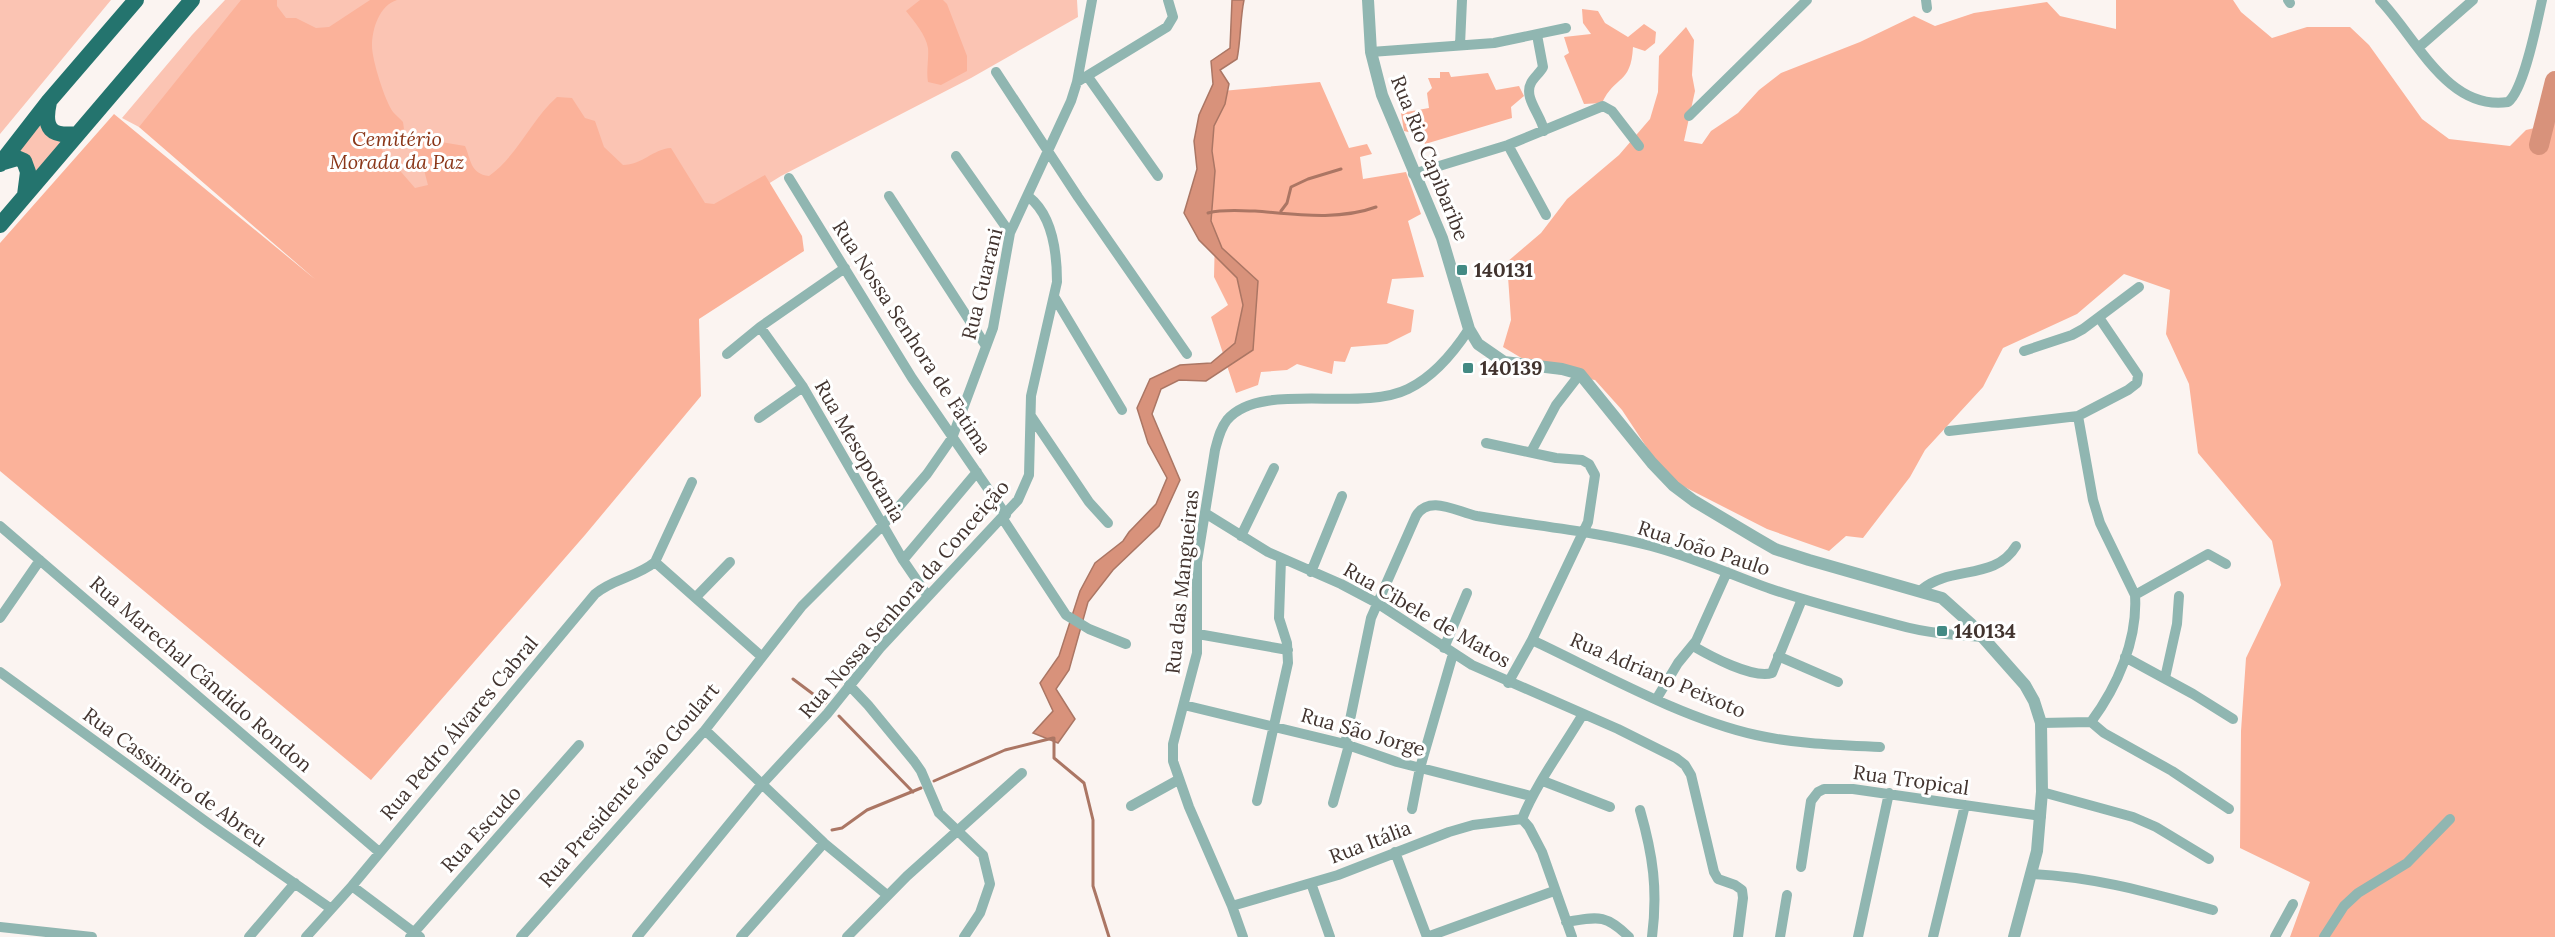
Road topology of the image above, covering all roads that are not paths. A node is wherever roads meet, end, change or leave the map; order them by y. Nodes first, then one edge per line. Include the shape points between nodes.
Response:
1 (136, 0) edge
2 (192, 0) edge
3 (1092, 0) edge
4 (1168, 0) edge
5 (1368, 0) edge
6 (1461, 0) edge
7 (1807, 0) edge
8 (2473, 0) edge
9 (2542, 0) edge
10 (2382, 1) edge
11 (1566, 28) dead end
12 (1537, 35) junction
13 (1460, 45) junction
14 (2418, 48) junction
15 (1371, 52) junction
16 (996, 72) dead end
17 (1088, 77) junction
18 (1077, 82) junction
19 (49, 101) junction
20 (1689, 116) dead end
21 (1544, 131) junction
22 (77, 134) junction
23 (1508, 145) junction
24 (1639, 146) dead end
25 (1048, 151) junction
26 (956, 156) dead end
27 (0, 164) edge
28 (1413, 174) junction
29 (1158, 176) dead end
30 (789, 178) dead end
31 (25, 196) junction
32 (889, 196) dead end
33 (1029, 197) junction
34 (1546, 215) dead end
35 (0, 225) edge
36 (1010, 233) junction
37 (845, 268) junction
38 (2139, 287) dead end
39 (1055, 298) junction
40 (2100, 319) junction
41 (759, 327) junction
42 (1469, 329) junction
43 (986, 346) junction
44 (2024, 351) dead end
45 (727, 354) dead end
46 (1187, 354) dead end
47 (1580, 374) junction
48 (803, 387) junction
49 (1122, 410) dead end
50 (1031, 416) junction
51 (2078, 416) junction
52 (759, 418) dead end
53 (1949, 431) dead end
54 (952, 438) junction
55 (1486, 443) dead end
56 (1531, 452) junction
57 (1274, 468) dead end
58 (977, 472) junction
59 (692, 482) dead end
60 (1342, 496) dead end
61 (1205, 513) junction
62 (1005, 517) junction
63 (1108, 523) dead end
64 (883, 525) junction
65 (0, 526) edge
66 (1583, 532) junction
67 (1241, 536) junction
68 (2016, 546) dead end
69 (1281, 559) junction
70 (40, 560) junction
71 (903, 560) junction
72 (655, 562) junction
73 (730, 562) dead end
74 (2226, 564) dead end
75 (1311, 572) junction
76 (1727, 572) junction
77 (1921, 590) junction
78 (1467, 593) dead end
79 (927, 595) junction
80 (2135, 595) junction
81 (2180, 596) dead end
82 (696, 597) junction
83 (1802, 598) junction
84 (1377, 603) junction
85 (0, 618) edge
86 (1198, 634) junction
87 (1983, 637) junction
88 (1532, 640) junction
89 (1126, 644) dead end
90 (1693, 646) junction
91 (1288, 650) junction
92 (1449, 651) junction
93 (761, 656) junction
94 (1778, 656) junction
95 (2125, 657) junction
96 (0, 672) edge
97 (2165, 678) junction
98 (1838, 682) dead end
99 (1508, 683) junction
100 (849, 685) junction
101 (1657, 699) junction
102 (1185, 705) junction
103 (1583, 714) junction
104 (2233, 719) dead end
105 (2091, 722) junction
106 (2041, 723) junction
107 (1273, 725) junction
108 (705, 730) junction
109 (579, 745) dead end
110 (1347, 745) junction
111 (1880, 747) dead end
112 (1420, 768) junction
113 (1022, 773) dead end
114 (1178, 780) junction
115 (1543, 781) junction
116 (762, 784) junction
117 (2042, 792) junction
118 (1889, 793) junction
119 (1531, 796) junction
120 (1257, 801) dead end
121 (1333, 803) dead end
122 (1965, 805) junction
123 (1131, 806) dead end
124 (1610, 807) dead end
125 (1412, 809) dead end
126 (2229, 809) dead end
127 (1640, 810) dead end
128 (2041, 816) junction
129 (1522, 819) junction
130 (2450, 819) dead end
131 (957, 831) junction
132 (824, 843) junction
133 (378, 851) junction
134 (1395, 852) junction
135 (2209, 859) dead end
136 (1801, 867) dead end
137 (2032, 874) junction
138 (295, 883) junction
139 (1311, 883) junction
140 (351, 886) junction
141 (1554, 891) junction
142 (886, 895) junction
143 (1787, 895) dead end
144 (2293, 904) dead end
145 (1232, 906) junction
146 (330, 908) junction
147 (2212, 910) dead end
148 (1566, 922) junction
149 (0, 927) edge
150 (18, 933) edge
151 (415, 935) edge
152 (92, 937) edge
153 (249, 937) edge
154 (306, 937) edge
155 (521, 937) edge
156 (637, 937) edge
157 (741, 937) edge
158 (847, 937) edge
159 (964, 937) edge
160 (1243, 937) edge
161 (1330, 937) edge
162 (1427, 937) edge
163 (1572, 937) edge
164 (1629, 937) edge
165 (1652, 937) edge
166 (1738, 937) edge
167 (1780, 937) edge
168 (1858, 937) edge
169 (1933, 937) edge
170 (2014, 937) edge
171 (2275, 937) edge
172 (2324, 937) edge

1 - 19 highway
2 - 22 highway
3 - 18 street, Rua Guarani
4 - 17 street via 1173,18 1167,27
5 - 15 street, Rua Rio Capibaribe
6 - 13 street
7 - 20 street
8 - 14 street
9 - 14 street via 2530,52 2508,102 2464,95
10 - 14 street
11 - 12 street
12 - 13 street
12 - 21 street via 1543,67 1529,93
13 - 15 street
15 - 28 street, Rua Rio Capibaribe via 1382,95
16 - 25 street
17 - 18 street
17 - 29 street
18 - 25 street, Rua Guarani
19 - 22 highway via 47,123 51,130
19 - 27 highway
21 - 23 street
21 - 24 street via 1597,107 1608,107
22 - 31 highway
23 - 28 street
23 - 34 street
25 - 33 street, Rua Guarani
25 - 46 street
26 - 36 street
27 - 31 highway via 17,158 24,161 28,172
28 - 42 street, Rua Rio Capibaribe via 1450,260
30 - 37 street, Rua Nossa Senhora de Fatima
31 - 35 highway
32 - 43 street
33 - 36 street, Rua Guarani
33 - 39 street, Rua Nossa Senhora da Conceição via 1041,210 1053,245 1057,263
36 - 43 street, Rua Guarani via 997,309
37 - 41 street
37 - 54 street, Rua Nossa Senhora de Fatima
38 - 40 street
39 - 49 street
39 - 50 street, Rua Nossa Senhora da Conceição via 1031,396
40 - 44 street via 2072,335
40 - 51 street via 2139,379 2128,390
41 - 45 street
41 - 48 street, Rua Mesopotania
42 - 47 street via 1478,344 1504,362
42 - 61 street, Rua das Mangueiras via 1447,359 1407,390 1350,399 1272,400 1235,413 1217,441
43 - 54 street, Rua Guarani
47 - 56 street via 1556,405
47 - 77 street via 1652,463 1694,501 1776,549
48 - 52 street
48 - 64 street, Rua Mesopotania
50 - 62 street, Rua Nossa Senhora da Conceição via 1029,475
50 - 63 street via 1089,502
51 - 53 street
51 - 80 street via 2098,515
54 - 58 street, Rua Nossa Senhora de Fatima
54 - 64 street, Rua Guarani
55 - 56 street
56 - 66 street via 1582,460 1594,469 1592,506
57 - 67 street
58 - 62 street, Rua Nossa Senhora de Fatima
58 - 71 street
59 - 72 street
60 - 75 street
61 - 67 street, Rua Cibele de Matos
61 - 86 street, Rua das Mangueiras via 1197,562
62 - 79 street, Rua Nossa Senhora da Conceição
62 - 89 street, Rua Nossa Senhora de Fatima via 1066,615
64 - 71 street, Rua Mesopotania
64 - 93 street, Rua Presidente João Goulart via 802,606
65 - 70 street, Rua Marechal Cândido Rondon
66 - 76 street, Rua João Paulo via 1650,546
66 - 84 street, Rua João Paulo via 1477,516 1431,504 1421,508 1416,516
66 - 88 street
67 - 69 street, Rua Cibele de Matos
68 - 77 street via 2000,564 1937,579
69 - 75 street, Rua Cibele de Matos
69 - 91 street via 1279,608
70 - 85 street
70 - 133 street, Rua Marechal Cândido Rondon
71 - 79 street, Rua Mesopotania
72 - 82 street
72 - 133 street, Rua Pedro Álvares Cabral via 595,594
73 - 82 street
74 - 80 street via 2208,554
75 - 84 street, Rua Cibele de Matos
76 - 83 street, Rua João Paulo
76 - 90 street
77 - 87 street via 1942,598
78 - 92 street
79 - 100 street, Rua Nossa Senhora da Conceição
80 - 95 street
81 - 97 street
82 - 93 street
83 - 87 street, Rua João Paulo via 1926,632
83 - 94 street
84 - 92 street, Rua Cibele de Matos
84 - 110 street
86 - 91 street
86 - 102 street, Rua das Mangueiras
87 - 106 street via 2025,685
88 - 99 street
88 - 101 street, Rua Adriano Peixoto
90 - 94 street via 1726,664 1768,675 1775,670
90 - 101 street
91 - 107 street
92 - 99 street, Rua Cibele de Matos
92 - 112 street
93 - 108 street, Rua Presidente João Goulart
94 - 98 street
95 - 97 street
95 - 105 street via 2107,701
96 - 138 street, Rua Cassimiro de Abreu via 207,824
97 - 104 street
99 - 103 street, Rua Cibele de Matos
100 - 116 street, Rua Nossa Senhora da Conceição via 828,714
100 - 131 street via 914,761 939,813
101 - 111 street, Rua Adriano Peixoto via 1755,735
102 - 107 street, Rua São Jorge
102 - 114 street, Rua das Mangueiras via 1173,744
103 - 115 street
103 - 166 street, Rua Cibele de Matos via 1650,745 1684,765 1691,775 1714,872 1718,879 1742,890
105 - 106 street
105 - 126 street via 2104,734 2172,771
106 - 117 street
107 - 110 street, Rua São Jorge
107 - 120 street
108 - 116 street
108 - 155 street, Rua Presidente João Goulart
109 - 151 street, Rua Escudo
110 - 112 street, Rua São Jorge
110 - 121 street
112 - 119 street, Rua São Jorge
112 - 125 street
113 - 131 street
114 - 123 street
114 - 145 street, Rua das Mangueiras
115 - 119 street
115 - 124 street
116 - 132 street
116 - 156 street, Rua Nossa Senhora da Conceição
117 - 128 street
117 - 135 street via 2133,817
118 - 122 street, Rua Tropical
118 - 136 street, Rua Tropical via 1835,788 1813,796
118 - 168 street
119 - 129 street
122 - 128 street, Rua Tropical
122 - 169 street
127 - 165 street via 1656,882
128 - 137 street
129 - 134 street, Rua Itália via 1473,825
129 - 141 street via 1534,836
130 - 172 street via 2407,863 2344,906
131 - 142 street
131 - 159 street via 983,855 990,884 980,913
132 - 142 street
132 - 157 street
133 - 140 street, Rua Pedro Álvares Cabral
134 - 139 street, Rua Itália
134 - 162 street
137 - 147 street via 2074,876
137 - 170 street
138 - 146 street, Rua Cassimiro de Abreu
138 - 153 street
139 - 145 street, Rua Itália
139 - 161 street
140 - 146 street, Rua Pedro Álvares Cabral
140 - 151 street
141 - 148 street
141 - 162 street
142 - 158 street
143 - 167 street
144 - 171 street
145 - 160 street, Rua das Mangueiras
146 - 154 street, Rua Pedro Álvares Cabral
148 - 163 street
148 - 164 street via 1599,917 1611,921
149 - 150 street
150 - 152 street

